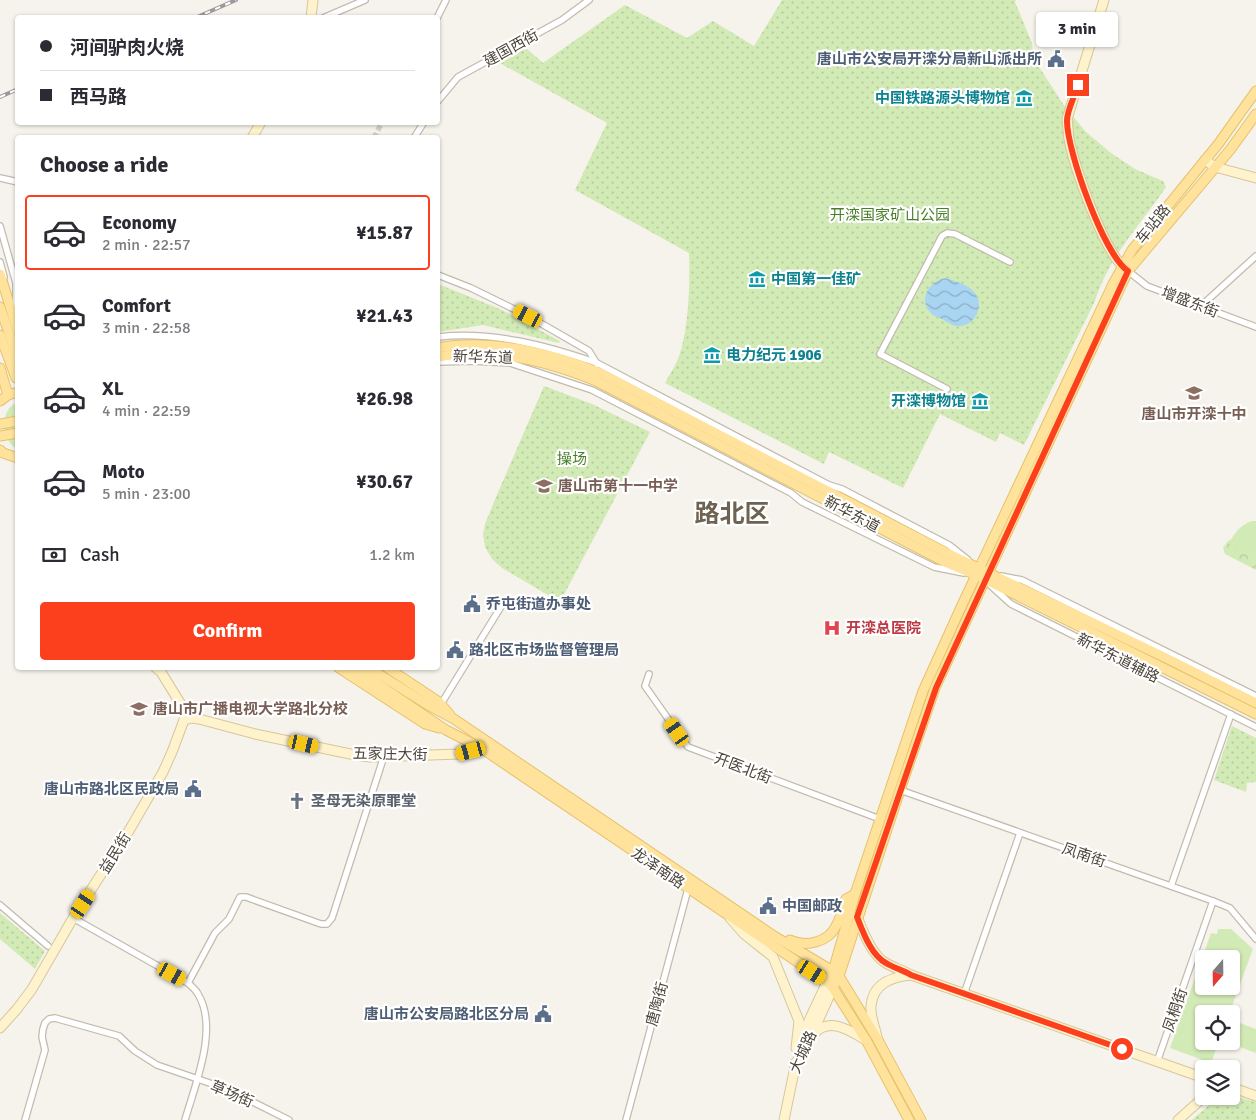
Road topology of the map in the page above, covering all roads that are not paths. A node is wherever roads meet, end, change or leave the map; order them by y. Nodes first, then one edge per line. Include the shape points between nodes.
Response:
1 (313, 0) edge
2 (365, 0) edge
3 (446, 0) edge
4 (589, 0) edge
5 (1104, 0) edge
6 (311, 15) edge
7 (330, 15) edge
8 (438, 15) edge
9 (1256, 91) edge
10 (440, 99) edge
11 (1256, 114) edge
12 (1205, 160) junction
13 (1215, 167) junction
14 (0, 178) edge
15 (1256, 178) edge
16 (15, 181) edge
17 (0, 226) edge
18 (1256, 256) edge
19 (0, 262) edge
20 (1010, 262) dead end
21 (1125, 269) junction
22 (0, 274) edge
23 (440, 276) edge
24 (15, 279) edge
25 (1201, 306) junction
26 (0, 307) edge
27 (15, 311) edge
28 (15, 322) edge
29 (1256, 327) edge
30 (0, 335) edge
31 (440, 337) edge
32 (440, 348) edge
33 (15, 350) edge
34 (440, 357) edge
35 (440, 362) edge
36 (597, 363) junction
37 (0, 368) edge
38 (600, 373) junction
39 (15, 375) edge
40 (947, 389) dead end
41 (15, 393) edge
42 (2, 398) edge
43 (15, 422) edge
44 (0, 424) edge
45 (15, 434) edge
46 (0, 436) edge
47 (1, 452) edge
48 (15, 457) edge
49 (982, 574) junction
50 (502, 605) dead end
51 (162, 670) edge
52 (343, 670) edge
53 (357, 670) edge
54 (372, 670) edge
55 (391, 670) edge
56 (649, 674) dead end
57 (1256, 696) edge
58 (441, 704) junction
59 (1256, 704) edge
60 (1231, 714) junction
61 (1256, 714) edge
62 (454, 719) junction
63 (184, 720) junction
64 (1256, 726) edge
65 (446, 730) junction
66 (481, 748) junction
67 (384, 756) junction
68 (900, 790) junction
69 (880, 819) junction
70 (1020, 833) junction
71 (1171, 886) junction
72 (688, 889) junction
73 (855, 894) junction
74 (1213, 901) junction
75 (0, 905) edge
76 (727, 915) junction
77 (857, 917) junction
78 (73, 918) junction
79 (774, 936) junction
80 (1256, 939) edge
81 (48, 946) dead end
82 (836, 973) junction
83 (911, 975) junction
84 (188, 983) junction
85 (830, 985) junction
86 (964, 994) junction
87 (0, 1028) edge
88 (866, 1040) junction
89 (878, 1040) junction
90 (798, 1055) junction
91 (1157, 1062) junction
92 (1195, 1075) edge
93 (196, 1079) junction
94 (1240, 1090) edge
95 (1256, 1096) edge
96 (1195, 1105) edge
97 (24, 1120) edge
98 (185, 1120) edge
99 (289, 1120) edge
100 (626, 1120) edge
101 (784, 1120) edge
102 (909, 1120) edge
103 (921, 1120) edge
104 (1178, 1120) edge

1 - 6 street
2 - 7 street
3 - 8 street
4 - 10 street, 建国西街 via 562,20 458,77
5 - 21 street via 1067,119 1069,139 1093,213 1106,242
9 - 12 main road, 车站路
11 - 13 main road, 车站路
12 - 13 street
12 - 21 main road, 车站路 via 1132,250
13 - 15 street
13 - 21 main road, 车站路
14 - 16 street
17 - 24 street
18 - 25 street
19 - 27 street
20 - 40 street via 955,234 942,236 880,354
21 - 25 street, 增盛东街 via 1147,286
21 - 49 main road, 车站路
22 - 28 main road
23 - 36 street via 528,316 589,351
25 - 29 street, 增盛东街
26 - 33 main road
30 - 39 main road
31 - 36 street via 459,335 533,343
32 - 38 main road, 新华东道 via 521,349 568,360
34 - 49 main road, 新华东道 via 477,354 524,359 596,380 945,562
35 - 49 street via 510,363 592,390 802,502 934,567
36 - 38 street
36 - 49 street via 948,545
37 - 42 main road
38 - 49 main road, 新华东道
41 - 42 main road
43 - 44 main road
45 - 46 main road
47 - 48 main road
49 - 57 street, 新华东道辅路 via 1022,580
49 - 59 main road, 新华东道 via 1166,658
49 - 60 street, 新华东道辅路 via 1011,604
49 - 61 main road, 新华东道
49 - 68 main road, 车站路 via 936,688
49 - 69 main road, 车站路 via 923,692
50 - 58 street
51 - 63 street via 184,706
52 - 65 main road via 425,724
53 - 65 main road, 龙泽南路
54 - 62 main road, 龙泽南路
55 - 58 main road
56 - 69 street, 开医北街 via 645,686 688,747
58 - 62 main road
60 - 64 street, 新华东道辅路
60 - 71 street
62 - 79 main road, 龙泽南路
63 - 67 street, 五家庄大街 via 199,719 355,755
63 - 78 street, 益民街 via 163,772
65 - 66 main road, 龙泽南路
66 - 67 street, 五家庄大街 via 461,754
66 - 72 main road, 龙泽南路
67 - 84 street via 332,918 327,924 240,897 229,919 215,933
68 - 70 street, 凤南街
68 - 77 main road, 车站路
69 - 73 main road, 车站路
70 - 71 street, 凤南街
70 - 86 street
71 - 74 street, 凤南街
72 - 76 main road, 龙泽南路
72 - 100 street, 唐陶街
73 - 79 main road via 846,899 836,928 822,939 805,944
73 - 82 main road, 车站路
74 - 80 street, 凤南街 via 1230,908
74 - 91 street, 凤桐街
75 - 81 street
76 - 85 main road, 龙泽南路
76 - 90 street via 744,934 773,956 799,1021
77 - 82 main road, 车站路
77 - 83 street via 879,958
78 - 84 street, 草场街
78 - 87 street, 益民街 via 26,998
79 - 82 main road, 龙泽南路
82 - 85 main road, 车站路
82 - 89 main road, 龙泽南路
83 - 86 street
83 - 89 street via 890,978 876,992 871,1012
84 - 93 street, 草场街 via 198,994 208,1025
85 - 88 main road, 龙泽南路
85 - 90 street
86 - 91 street
88 - 90 street via 847,1028 830,1025 815,1032 806,1050
88 - 102 main road, 龙泽南路
89 - 103 main road, 龙泽南路
90 - 101 street, 大城路
91 - 92 street
93 - 97 street via 157,1065 119,1036 55,1018 45,1023 43,1029 45,1050
93 - 98 street
93 - 99 street, 草场街 via 227,1089
94 - 95 street
96 - 104 street

